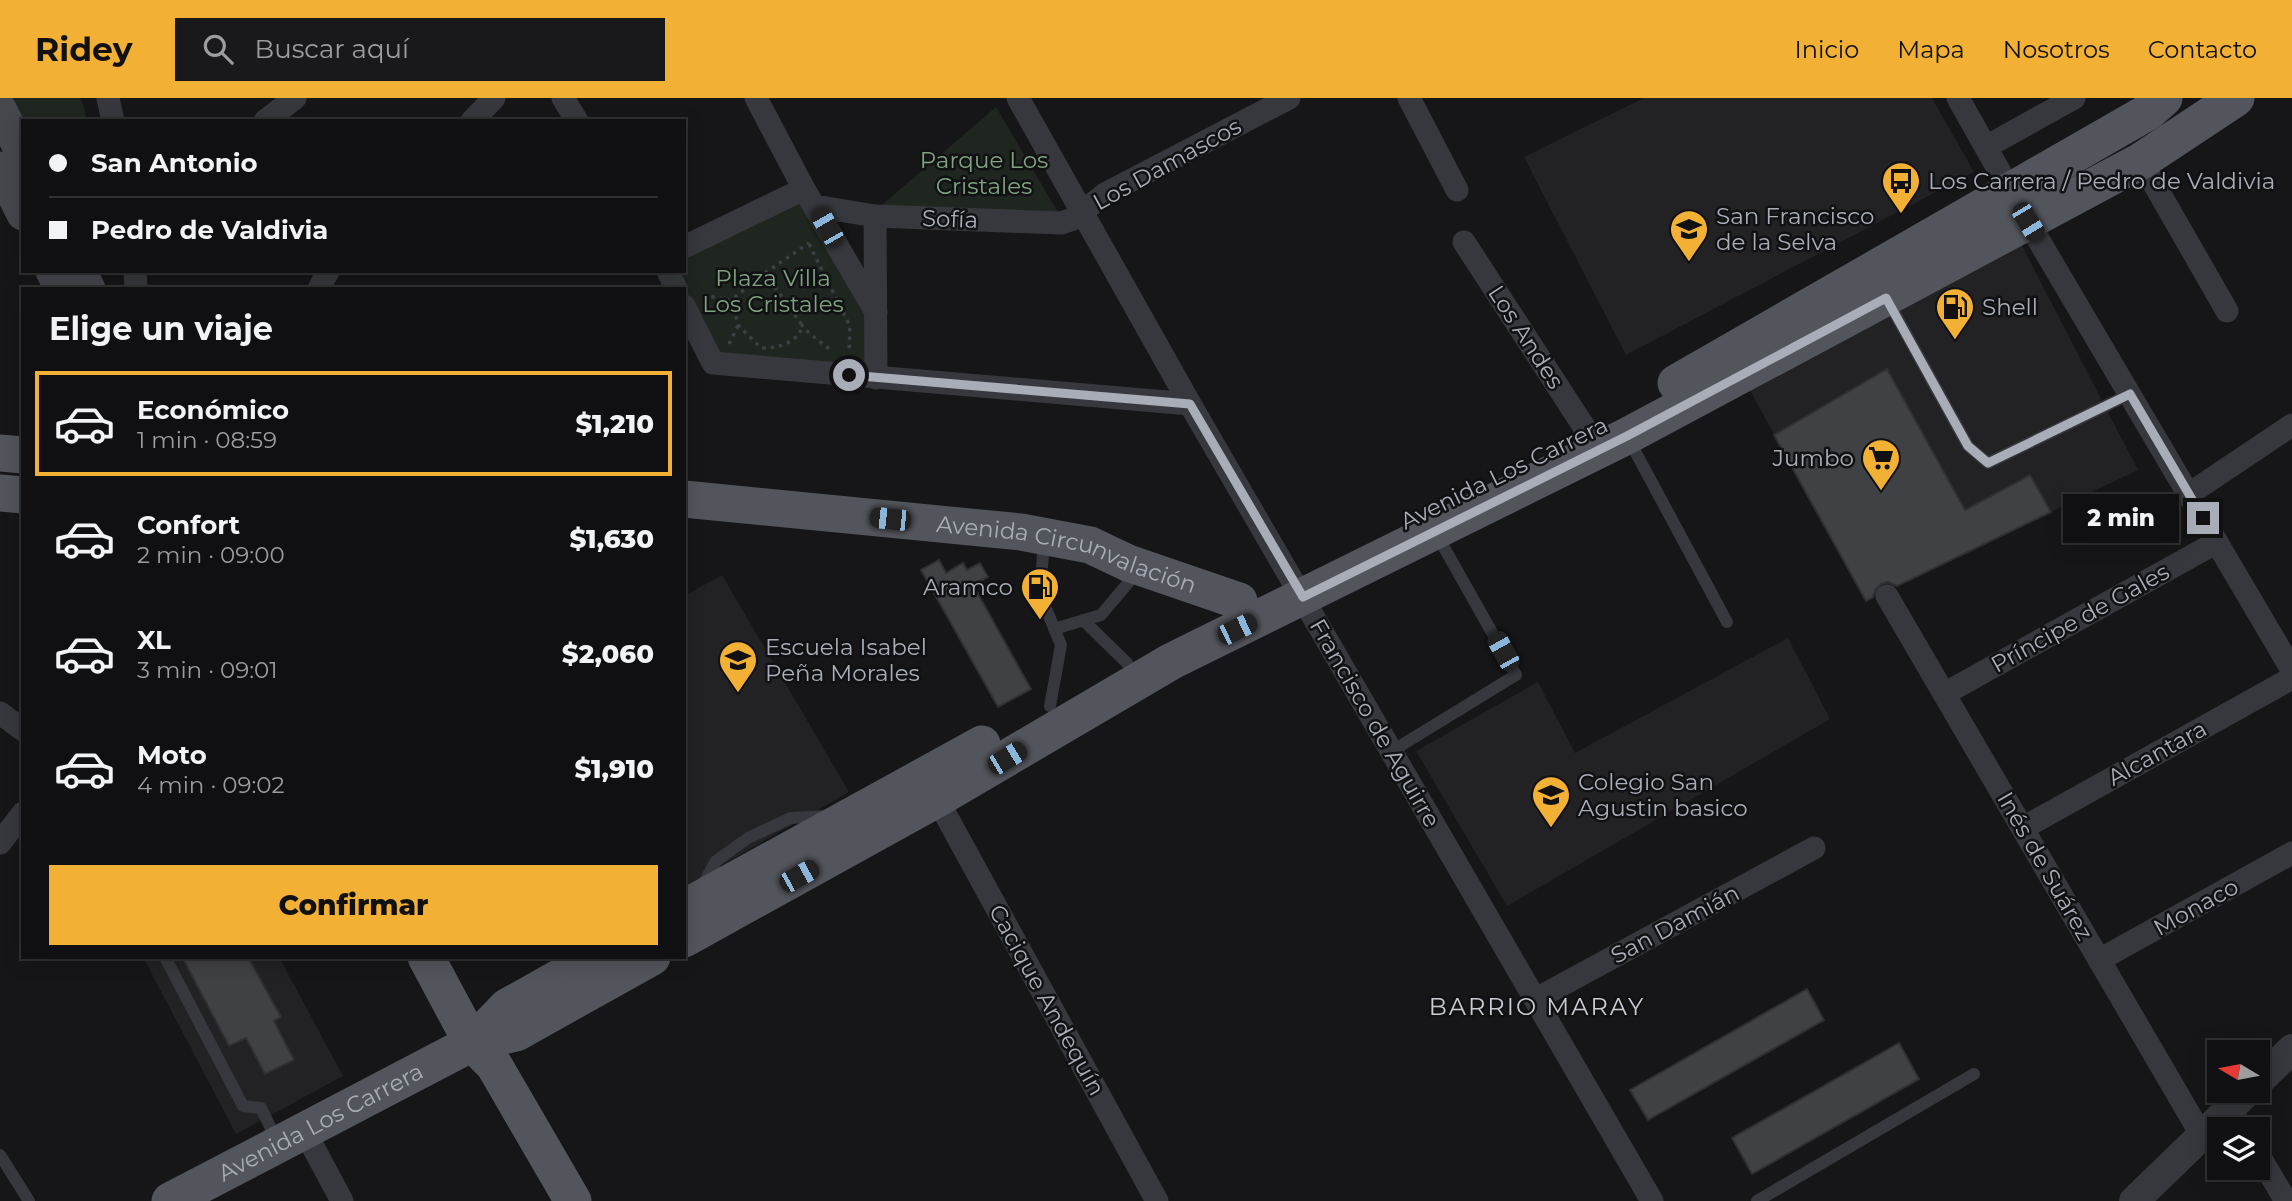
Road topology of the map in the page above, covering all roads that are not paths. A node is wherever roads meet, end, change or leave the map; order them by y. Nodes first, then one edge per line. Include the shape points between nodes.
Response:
1 (108, 98) edge
2 (295, 98) edge
3 (494, 98) edge
4 (563, 98) edge
5 (756, 98) edge
6 (1018, 98) edge
7 (1289, 98) edge
8 (1409, 98) edge
9 (1958, 98) edge
10 (2074, 98) edge
11 (2164, 98) edge
12 (2236, 98) edge
13 (1254, 106) edge
14 (0, 109) edge
15 (113, 119) edge
16 (268, 119) edge
17 (474, 119) edge
18 (576, 119) edge
19 (1986, 147) junction
20 (21, 151) edge
21 (2141, 161) junction
22 (0, 169) edge
23 (1457, 190) dead end
24 (2010, 191) junction
25 (809, 198) junction
26 (21, 210) edge
27 (1083, 212) junction
28 (875, 216) junction
29 (2028, 222) junction
30 (1464, 242) dead end
31 (686, 246) edge
32 (1886, 298) junction
33 (686, 299) edge
34 (2227, 311) dead end
35 (876, 312) junction
36 (876, 378) junction
37 (2130, 394) junction
38 (1190, 404) junction
39 (2292, 425) edge
40 (1588, 433) junction
41 (1627, 436) junction
42 (0, 453) edge
43 (21, 455) edge
44 (0, 493) edge
45 (21, 495) edge
46 (2189, 495) junction
47 (686, 499) edge
48 (1435, 531) junction
49 (1044, 537) junction
50 (2217, 542) junction
51 (1141, 568) junction
52 (1297, 587) junction
53 (1887, 596) dead end
54 (1239, 601) junction
55 (1083, 620) junction
56 (1727, 622) dead end
57 (1054, 629) junction
58 (1127, 663) junction
59 (2292, 670) edge
60 (2292, 678) edge
61 (1944, 694) junction
62 (1050, 706) junction
63 (0, 713) edge
64 (21, 729) edge
65 (1392, 751) junction
66 (937, 799) junction
67 (21, 817) edge
68 (2022, 828) junction
69 (0, 843) edge
70 (1814, 848) dead end
71 (2292, 853) edge
72 (689, 905) edge
73 (686, 938) edge
74 (165, 959) edge
75 (427, 959) edge
76 (592, 959) edge
77 (648, 959) edge
78 (2099, 960) junction
79 (1536, 999) junction
80 (471, 1043) junction
81 (2292, 1049) edge
82 (2270, 1070) edge
83 (1974, 1074) dead end
84 (2241, 1109) edge
85 (2202, 1136) junction
86 (291, 1137) junction
87 (0, 1155) edge
88 (2270, 1174) edge
89 (180, 1199) edge
90 (29, 1201) edge
91 (342, 1201) edge
92 (546, 1201) edge
93 (573, 1201) edge
94 (1157, 1201) edge
95 (1652, 1201) edge
96 (1757, 1201) edge
97 (2134, 1201) edge
98 (2286, 1201) edge

1 - 15 street
2 - 16 street
3 - 17 street
4 - 18 street
5 - 25 street
6 - 27 street, Francisco de Aguirre
7 - 13 street, Los Damascos
8 - 23 street
9 - 19 street
10 - 19 street
11 - 24 main road, Avenida Los Carrera via 2148,112
12 - 21 main road, Avenida Los Carrera
13 - 27 street, Los Damascos via 1105,194
14 - 20 main road
19 - 24 street
21 - 29 main road, Avenida Los Carrera
21 - 34 street
22 - 26 main road
24 - 29 street
24 - 40 main road, Avenida Los Carrera
25 - 28 street, Sofía
25 - 31 street
25 - 35 street
27 - 28 street, Sofía via 1061,223
27 - 38 street, Francisco de Aguirre
28 - 35 street
29 - 32 main road, Avenida Los Carrera
29 - 37 street
30 - 40 street, Los Andes
32 - 37 lane via 1968,446 1988,463
32 - 41 main road, Avenida Los Carrera
33 - 36 street via 696,332 713,363
35 - 36 street
36 - 38 street
37 - 46 street
38 - 52 street, Francisco de Aguirre
39 - 46 street
40 - 52 main road, Avenida Los Carrera
41 - 48 main road, Avenida Los Carrera
41 - 56 lane
42 - 43 main road
44 - 45 main road
46 - 50 street
47 - 49 main road, Avenida Circunvalación
48 - 52 main road, Avenida Los Carrera
48 - 65 lane via 1516,675
49 - 51 main road, Avenida Circunvalación via 1090,545
49 - 57 lane via 1040,594
50 - 59 street
50 - 61 street, Príncipe de Gales
51 - 54 main road, Avenida Circunvalación
51 - 55 lane via 1101,615
52 - 54 main road, Avenida Los Carrera
52 - 65 street, Francisco de Aguirre
52 - 66 main road, Avenida Los Carrera
53 - 61 street, Inés de Suárez
54 - 58 main road, Avenida Los Carrera
55 - 57 lane
55 - 58 lane
57 - 62 lane via 1060,645
58 - 62 main road, Avenida Los Carrera
60 - 68 street, Alcantara
61 - 68 street, Inés de Suárez
62 - 72 main road, Avenida Los Carrera
63 - 64 street
65 - 79 street, Francisco de Aguirre
66 - 73 main road, Avenida Los Carrera
66 - 94 street, Cacique Andequín
67 - 69 street
68 - 78 street, Inés de Suárez
70 - 79 street, San Damián
71 - 78 street, Monaco
74 - 86 lane via 243,1106 261,1108
75 - 80 main road
76 - 80 main road, Avenida Los Carrera via 507,1007
77 - 80 main road, Avenida Los Carrera via 516,1033
78 - 85 street, Inés de Suárez
79 - 95 street, Francisco de Aguirre
80 - 86 main road, Avenida Los Carrera
80 - 92 main road via 475,1075
80 - 93 main road via 494,1065
81 - 82 street
83 - 96 lane
84 - 85 street
85 - 97 street
86 - 89 main road, Avenida Los Carrera
86 - 91 street
87 - 90 lane
88 - 98 street

